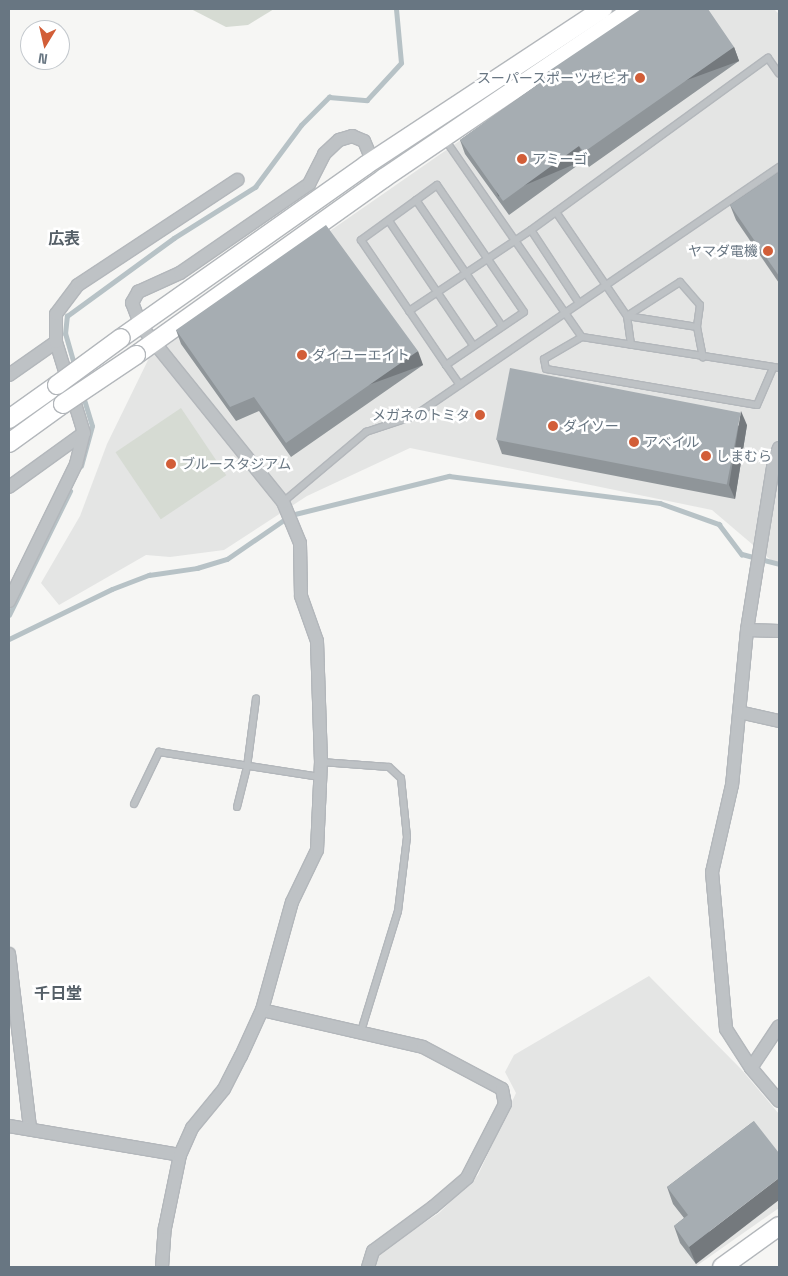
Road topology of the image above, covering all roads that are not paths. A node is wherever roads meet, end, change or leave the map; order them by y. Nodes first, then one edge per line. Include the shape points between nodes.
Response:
1 (603, 9) edge
2 (634, 9) edge
3 (779, 74) edge
4 (444, 137) junction
5 (366, 165) junction
6 (779, 166) edge
7 (237, 180) dead end
8 (416, 200) junction
9 (556, 212) junction
10 (388, 221) junction
11 (531, 230) junction
12 (516, 240) junction
13 (488, 258) junction
14 (466, 273) junction
15 (606, 285) junction
16 (437, 292) junction
17 (579, 303) junction
18 (409, 311) junction
19 (566, 313) junction
20 (627, 316) junction
21 (142, 326) junction
22 (502, 326) junction
23 (697, 327) junction
24 (582, 336) junction
25 (56, 342) junction
26 (154, 343) junction
27 (473, 345) junction
28 (631, 345) junction
29 (703, 356) junction
30 (446, 365) junction
31 (776, 368) edge
32 (9, 375) edge
33 (460, 385) junction
34 (9, 419) edge
35 (84, 433) junction
36 (9, 443) edge
37 (779, 448) edge
38 (9, 488) edge
39 (283, 502) junction
40 (9, 601) edge
41 (747, 630) junction
42 (779, 632) edge
43 (256, 699) dead end
44 (739, 712) junction
45 (779, 721) edge
46 (321, 762) junction
47 (247, 767) junction
48 (320, 777) junction
49 (134, 804) dead end
50 (237, 807) dead end
51 (9, 954) edge
52 (262, 1010) junction
53 (779, 1026) edge
54 (361, 1031) junction
55 (751, 1068) junction
56 (779, 1100) edge
57 (9, 1126) edge
58 (30, 1128) junction
59 (180, 1156) junction
60 (777, 1230) edge
61 (162, 1267) edge
62 (368, 1267) edge
63 (722, 1267) edge

1 - 5 street
2 - 4 street
3 - 9 lane via 768,58
4 - 12 lane
4 - 26 street
5 - 21 street
5 - 21 street via 370,156 364,141 352,136 338,140 324,154 309,184 180,273 138,292 132,303
6 - 15 lane
7 - 25 street via 78,285 56,314
8 - 10 lane
8 - 13 lane via 437,185
8 - 14 lane
9 - 11 lane
9 - 15 lane
10 - 16 lane
10 - 18 lane via 361,240
11 - 12 lane
11 - 17 lane
12 - 13 lane
12 - 19 lane
13 - 14 lane
13 - 22 lane via 524,312
14 - 16 lane
14 - 22 lane
15 - 17 lane
15 - 20 lane
16 - 18 lane
16 - 27 lane
17 - 19 lane
18 - 30 lane
19 - 24 lane
19 - 33 lane
20 - 23 lane
20 - 23 lane via 680,282 700,305
20 - 28 lane
21 - 26 street
21 - 34 street, bridge
22 - 27 lane
23 - 29 lane
24 - 28 lane
24 - 31 lane via 544,360 546,369 757,405
25 - 32 street
25 - 35 street
26 - 36 street, bridge
26 - 39 street
27 - 30 lane
28 - 29 lane
29 - 31 lane
30 - 33 lane
33 - 39 lane via 414,416 366,432
35 - 38 street
35 - 40 street via 76,464
37 - 41 street via 774,461
39 - 46 street via 300,543 301,596 317,641
41 - 42 street
41 - 44 street
43 - 47 lane
44 - 45 street
44 - 55 street via 732,785 712,872 726,1029
46 - 48 street
46 - 54 lane via 389,767 401,778 407,838 398,911
47 - 48 lane
47 - 49 lane via 159,752
47 - 50 lane
48 - 52 street via 318,850 292,902
51 - 58 street
52 - 54 street
52 - 59 street via 224,1089 192,1128
53 - 55 street
54 - 62 street via 423,1047 502,1089 505,1104 467,1178 373,1251
55 - 56 street
57 - 58 street
58 - 59 street
59 - 61 street via 165,1228
60 - 63 street

